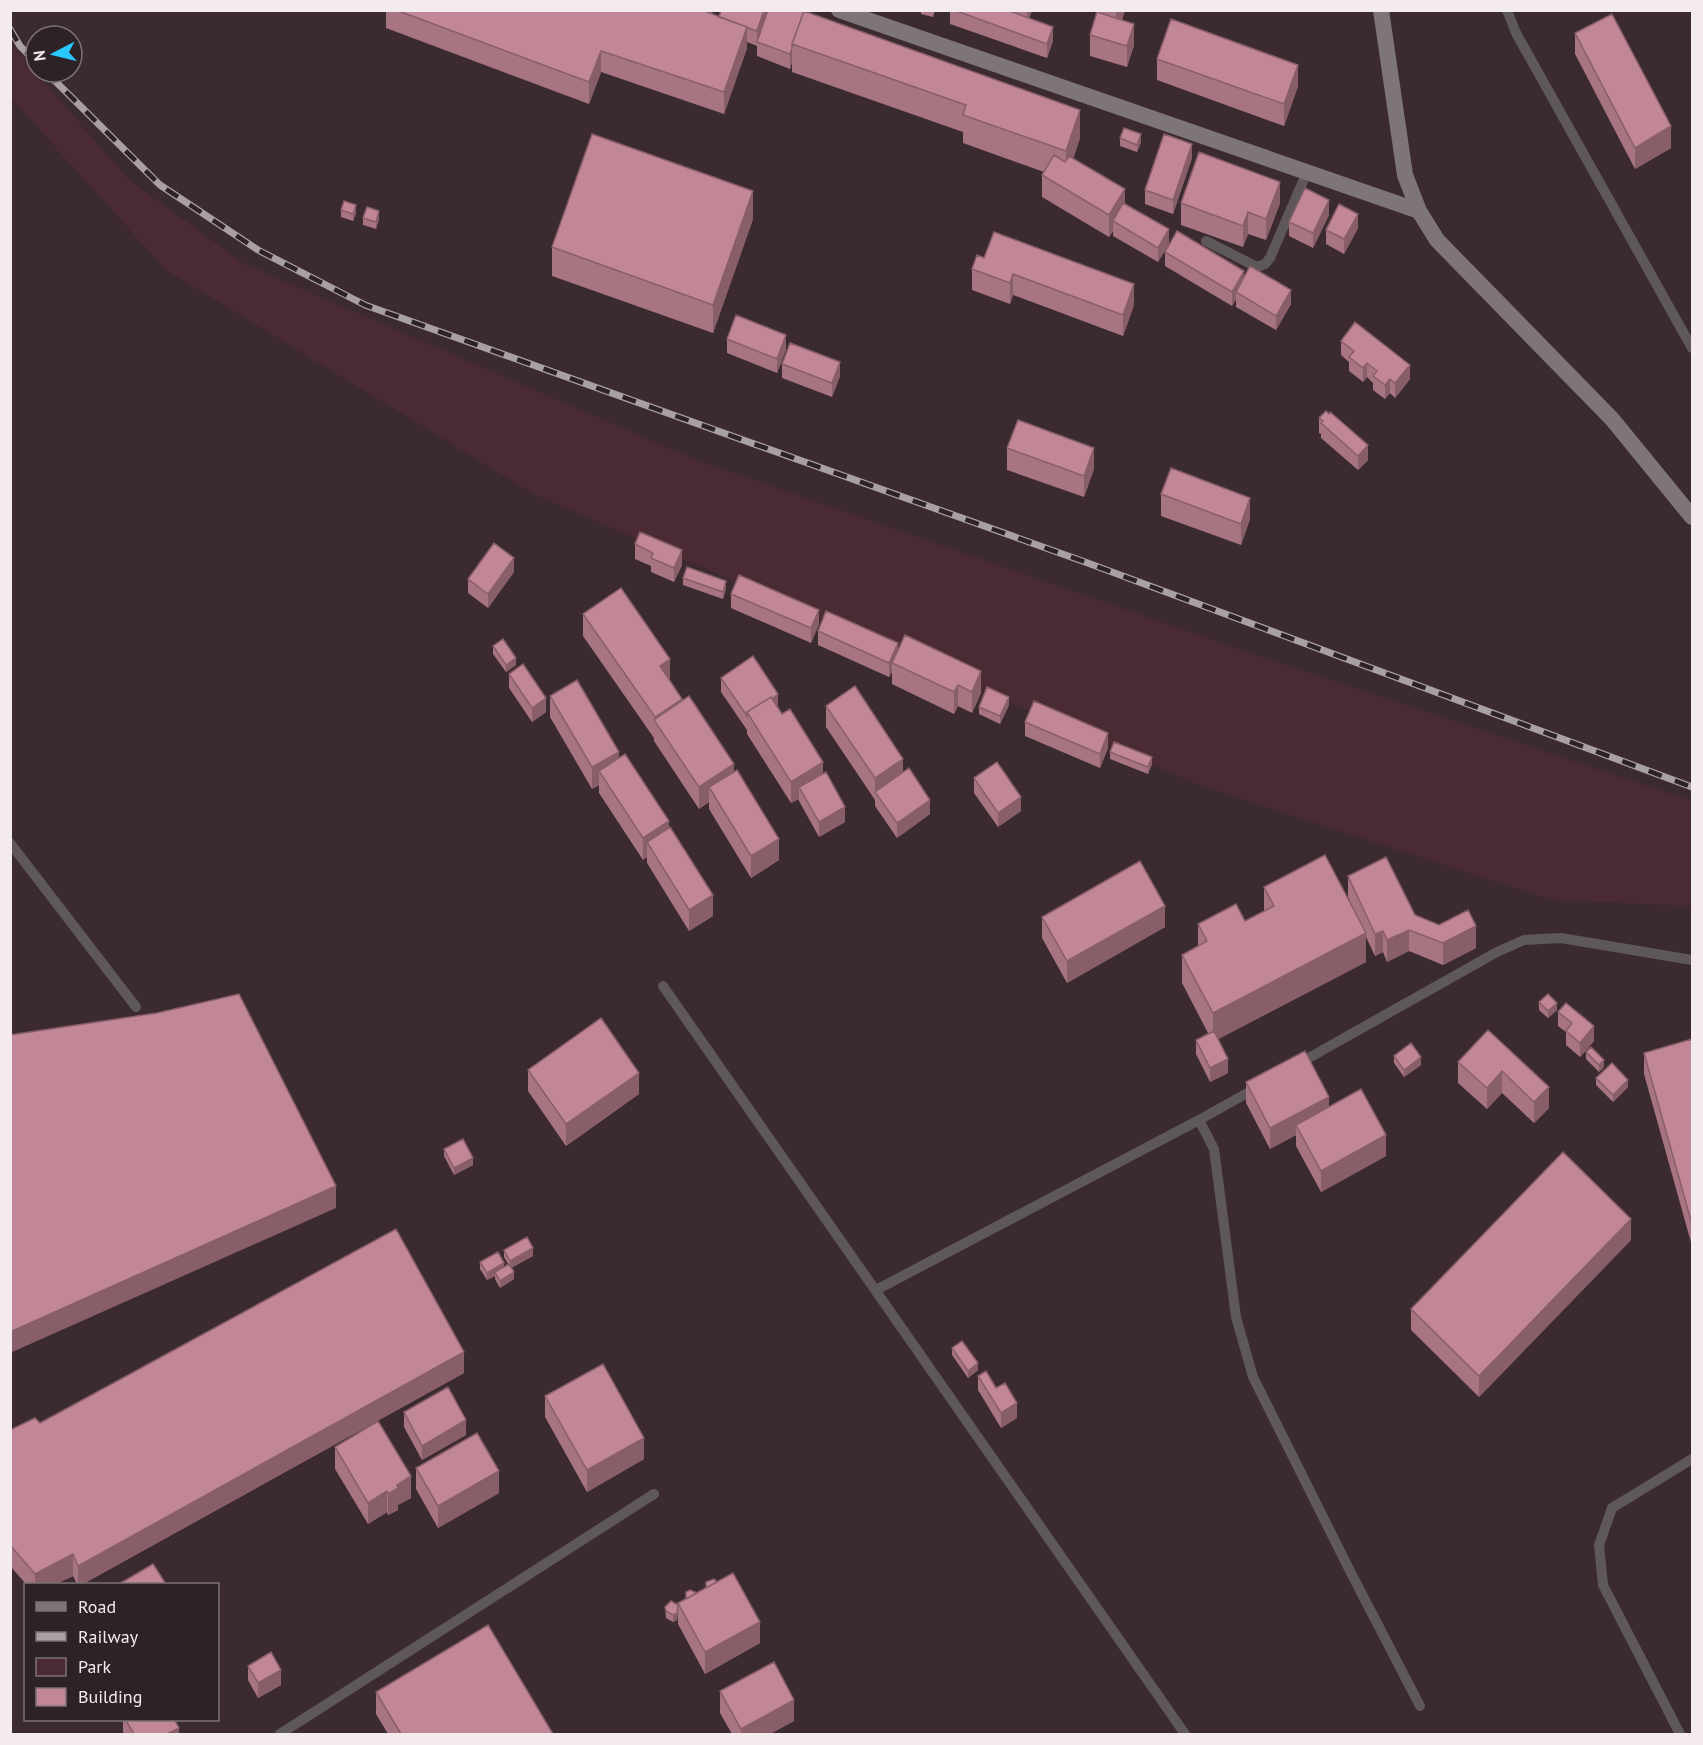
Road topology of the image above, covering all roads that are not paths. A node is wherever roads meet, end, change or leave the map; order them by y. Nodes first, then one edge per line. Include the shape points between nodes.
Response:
1 (839, 10) edge
2 (1381, 10) edge
3 (1507, 10) edge
4 (1307, 172) junction
5 (1419, 211) junction
6 (1206, 241) dead end
7 (1692, 348) edge
8 (1692, 517) edge
9 (10, 843) edge
10 (1692, 960) edge
11 (663, 986) dead end
12 (136, 1008) dead end
13 (1292, 1068) edge
14 (1271, 1079) edge
15 (1199, 1120) junction
16 (876, 1290) junction
17 (1692, 1462) edge
18 (654, 1494) dead end
19 (1420, 1706) dead end
20 (280, 1734) edge
21 (1185, 1734) edge
22 (1680, 1734) edge

1 - 4 main road
2 - 5 main road via 1405,175
3 - 7 lane via 1516,33
4 - 5 main road
4 - 6 lane via 1265,264 1257,267
5 - 8 main road via 1437,240 1612,419
9 - 12 lane
10 - 13 lane via 1562,938 1524,940
11 - 16 lane
14 - 15 lane
15 - 16 lane
15 - 19 lane via 1214,1149 1236,1317 1253,1377
16 - 21 lane
17 - 22 lane via 1612,1508 1599,1545 1603,1585
18 - 20 lane

